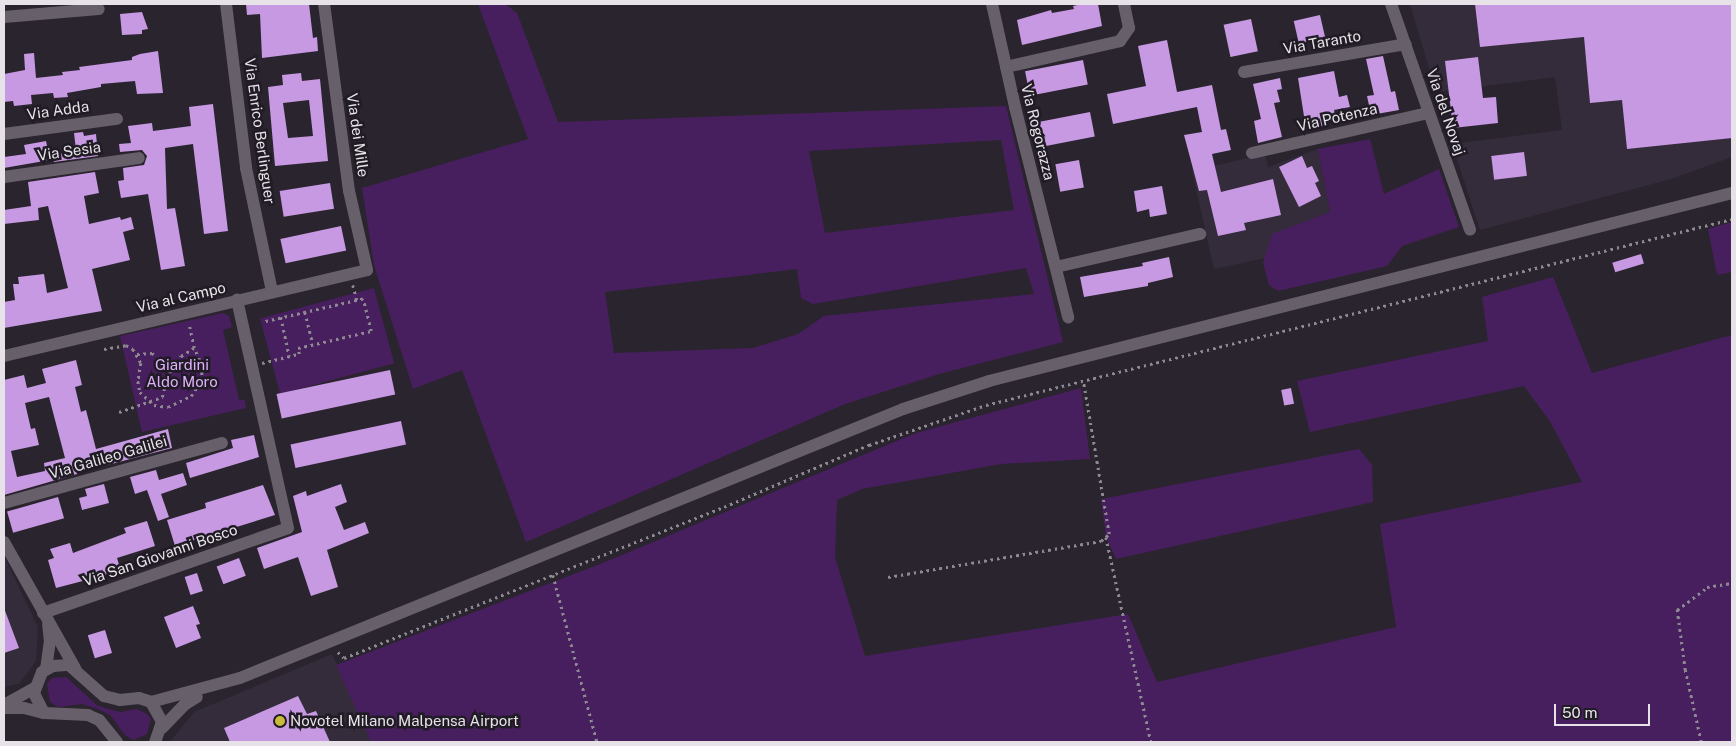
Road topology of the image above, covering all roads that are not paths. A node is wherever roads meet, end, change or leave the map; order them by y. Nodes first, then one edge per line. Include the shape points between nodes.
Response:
1 (226, 4) edge
2 (324, 4) edge
3 (992, 4) edge
4 (1124, 4) edge
5 (1391, 4) edge
6 (99, 9) dead end
7 (4, 17) edge
8 (1406, 44) junction
9 (1006, 66) junction
10 (1244, 72) dead end
11 (1428, 113) junction
12 (117, 119) dead end
13 (4, 134) edge
14 (1252, 153) dead end
15 (139, 158) dead end
16 (4, 176) edge
17 (1732, 193) edge
18 (1470, 230) dead end
19 (1200, 234) dead end
20 (1056, 267) junction
21 (367, 270) joint
22 (272, 291) junction
23 (236, 300) junction
24 (1068, 317) dead end
25 (4, 356) edge
26 (222, 443) dead end
27 (4, 503) edge
28 (4, 542) edge
29 (45, 617) junction
30 (75, 668) junction
31 (46, 669) junction
32 (34, 688) junction
33 (210, 688) junction
34 (151, 702) junction
35 (4, 707) edge
36 (44, 713) junction
37 (162, 728) junction
38 (112, 741) edge
39 (155, 742) edge

1 - 22 street, Via Enrico Berlinguer via 246,168
2 - 21 street, Via dei Mille via 349,191
3 - 9 street, Via Rogorazza
4 - 9 street via 1129,28 1120,41
5 - 8 street, Via del Novaj
6 - 7 street
8 - 10 street, Via Taranto
8 - 11 street, Via del Novaj
9 - 20 street, Via Rogorazza
11 - 14 street, Via Potenza
11 - 18 street, Via del Novaj
12 - 13 street, Via Adda
15 - 16 street, Via Sesia
17 - 33 street via 989,381 894,412
19 - 20 street
20 - 24 street, Via Rogorazza
21 - 22 street, Via al Campo
22 - 23 street, Via al Campo
23 - 25 street, Via al Campo
23 - 29 street, Via San Giovanni Bosco via 288,528
26 - 27 street, Via Galileo Galilei
28 - 29 street
29 - 30 street
29 - 31 street via 50,642
30 - 31 street via 62,664
30 - 34 street via 104,696
31 - 32 street
32 - 35 street
32 - 36 street via 35,699
33 - 34 street
33 - 37 street via 184,705
34 - 37 street via 161,716
35 - 36 street
36 - 38 street via 88,715 99,720
37 - 39 street

